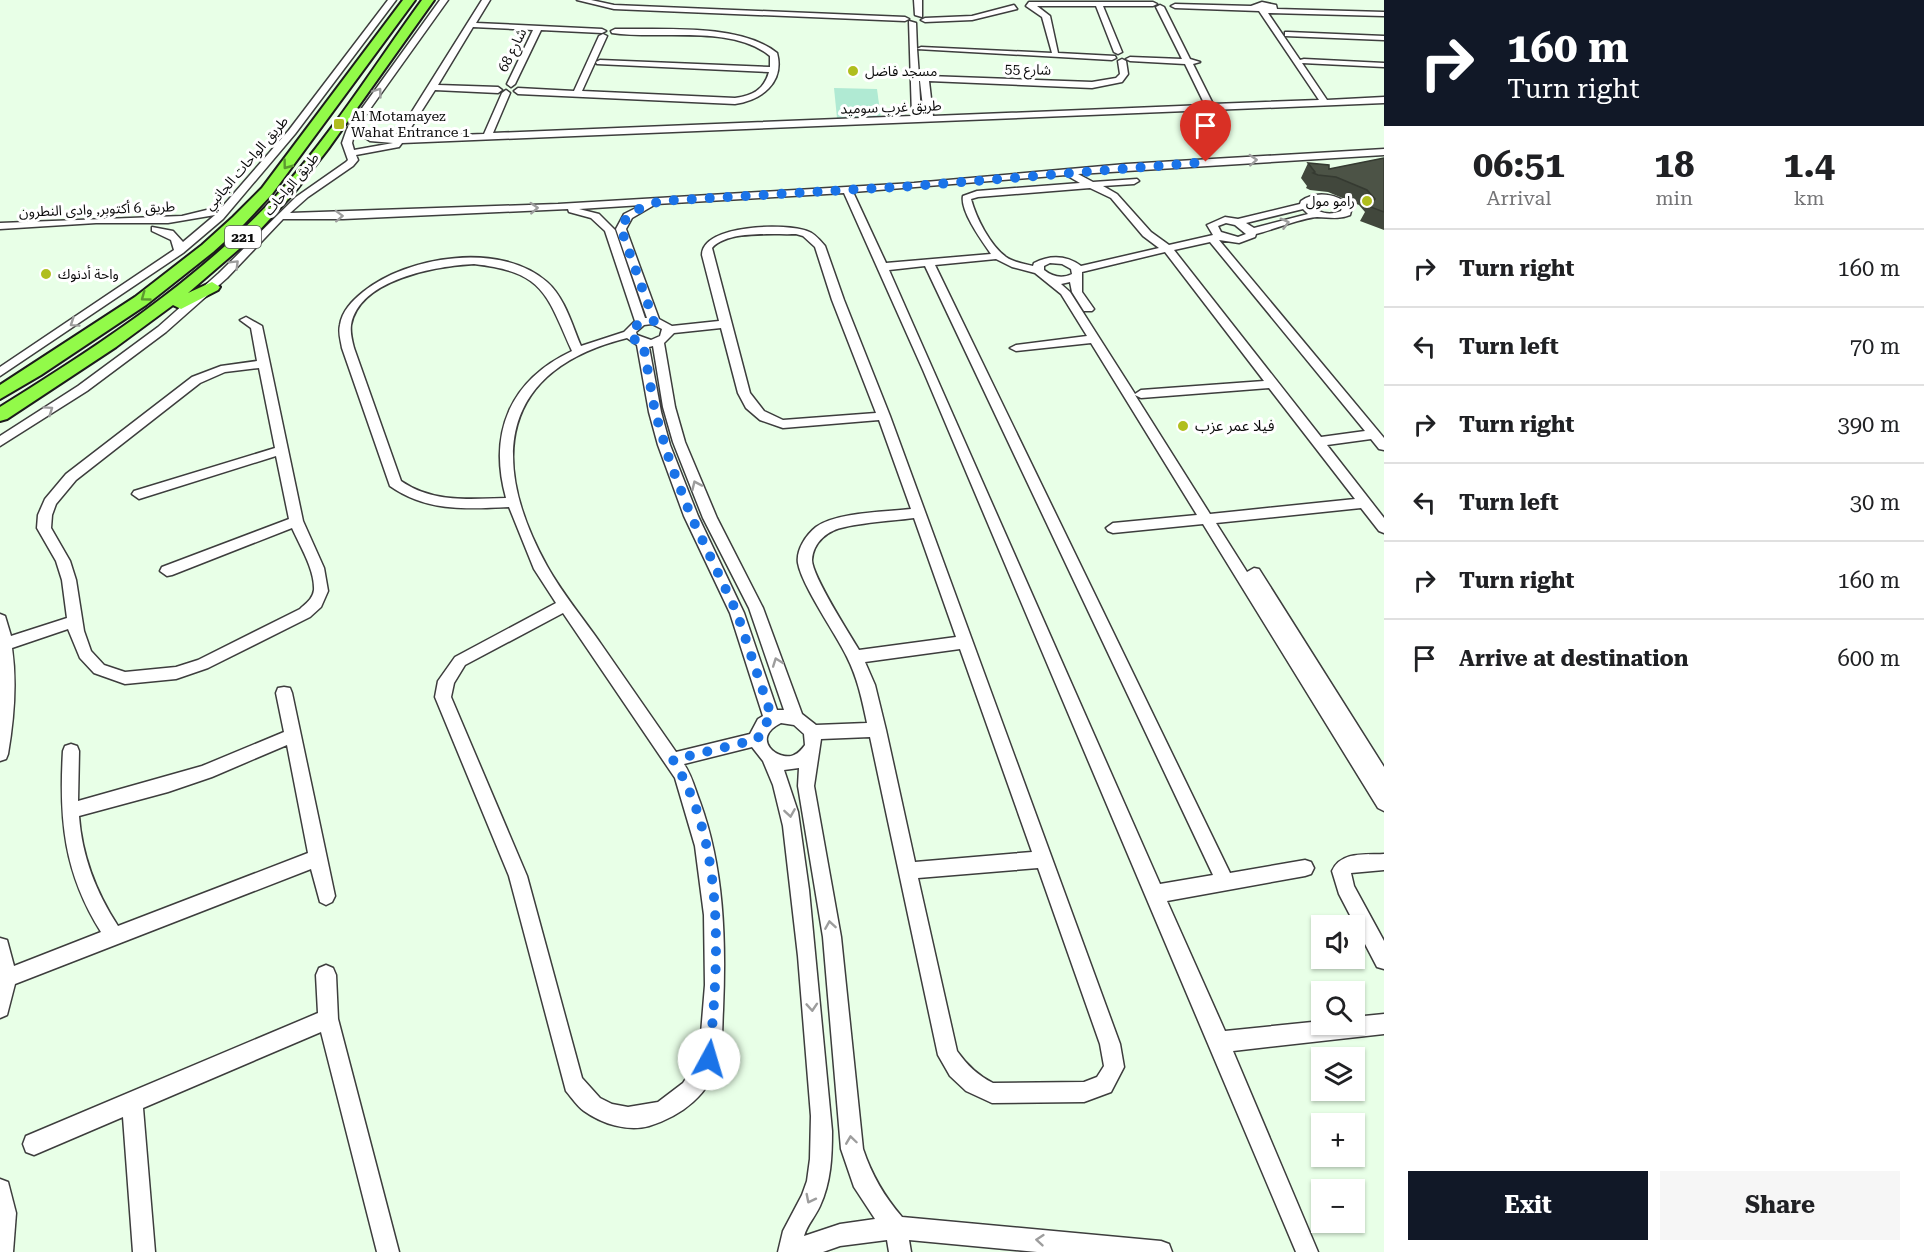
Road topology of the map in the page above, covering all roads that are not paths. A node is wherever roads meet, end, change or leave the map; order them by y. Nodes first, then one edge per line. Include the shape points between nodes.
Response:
1 (392, 0) edge
2 (409, 0) edge
3 (428, 0) edge
4 (444, 0) edge
5 (486, 0) edge
6 (494, 0) edge
7 (581, 0) edge
8 (594, 0) edge
9 (909, 0) edge
10 (918, 0) edge
11 (1122, 0) edge
12 (807, 2) dead end
13 (1016, 3) edge
14 (1098, 3) junction
15 (1163, 3) edge
16 (1263, 6) edge
17 (732, 7) edge
18 (1384, 12) edge
19 (805, 13) junction
20 (915, 18) junction
21 (432, 19) junction
22 (612, 23) junction
23 (474, 27) junction
24 (537, 30) junction
25 (1288, 34) junction
26 (1384, 38) edge
27 (919, 47) junction
28 (1051, 52) junction
29 (1120, 56) junction
30 (387, 58) junction
31 (1191, 60) junction
32 (600, 62) junction
33 (1303, 63) junction
34 (1384, 67) edge
35 (769, 70) junction
36 (920, 78) junction
37 (438, 85) junction
38 (516, 87) junction
39 (502, 90) junction
40 (582, 92) junction
41 (1384, 100) edge
42 (1329, 103) junction
43 (1216, 108) junction
44 (929, 119) junction
45 (917, 120) junction
46 (319, 122) junction
47 (355, 123) junction
48 (292, 132) junction
49 (487, 137) junction
50 (403, 140) junction
51 (1384, 152) edge
52 (351, 153) junction
53 (1126, 167) junction
54 (1067, 172) junction
55 (258, 174) junction
56 (1134, 181) junction
57 (1090, 184) junction
58 (847, 189) junction
59 (267, 191) junction
60 (1127, 195) junction
61 (1114, 196) junction
62 (661, 201) junction
63 (1305, 206) junction
64 (229, 207) junction
65 (558, 207) junction
66 (1318, 214) junction
67 (281, 216) junction
68 (167, 220) junction
69 (1238, 222) junction
70 (0, 226) edge
71 (1251, 232) junction
72 (1216, 235) junction
73 (1165, 246) junction
74 (179, 251) junction
75 (999, 256) junction
76 (929, 264) junction
77 (882, 267) junction
78 (1075, 271) junction
79 (1043, 274) junction
80 (212, 287) junction
81 (246, 320) dead end
82 (725, 324) junction
83 (642, 330) junction
84 (669, 330) junction
85 (1095, 339) junction
86 (658, 342) junction
87 (1016, 348) dead end
88 (578, 352) junction
89 (264, 364) junction
90 (0, 372) edge
91 (1274, 384) junction
92 (0, 393) edge
93 (1141, 394) junction
94 (29, 397) junction
95 (0, 415) edge
96 (884, 416) junction
97 (1375, 434) junction
98 (0, 442) edge
99 (1318, 442) junction
100 (1384, 446) edge
101 (283, 450) junction
102 (139, 494) dead end
103 (514, 502) junction
104 (1366, 503) junction
105 (918, 513) junction
106 (1214, 519) junction
107 (296, 521) junction
108 (1113, 528) dead end
109 (1384, 528) edge
110 (167, 571) dead end
111 (565, 605) junction
112 (1275, 618) junction
113 (0, 620) edge
114 (75, 621) junction
115 (965, 642) junction
116 (3, 645) edge
117 (855, 657) junction
118 (284, 693) dead end
119 (772, 718) junction
120 (795, 718) junction
121 (878, 730) junction
122 (812, 732) junction
123 (293, 735) junction
124 (758, 739) junction
125 (71, 751) dead end
126 (0, 754) edge
127 (809, 754) junction
128 (770, 759) junction
129 (673, 760) junction
130 (1384, 782) edge
131 (1384, 803) edge
132 (70, 811) junction
133 (318, 858) junction
134 (1044, 859) junction
135 (1384, 862) edge
136 (1305, 868) dead end
137 (906, 871) junction
138 (1225, 882) junction
139 (1155, 894) junction
140 (326, 896) dead end
141 (1359, 915) edge
142 (1365, 923) edge
143 (1365, 926) edge
144 (114, 936) junction
145 (1384, 936) edge
146 (0, 947) edge
147 (1384, 960) edge
148 (326, 975) dead end
149 (7, 978) junction
150 (0, 1008) edge
151 (328, 1019) junction
152 (1384, 1024) edge
153 (1220, 1042) junction
154 (132, 1102) junction
155 (34, 1144) dead end
156 (0, 1190) edge
157 (896, 1228) junction
158 (2, 1252) edge
159 (144, 1252) edge
160 (388, 1252) edge
161 (790, 1252) edge
162 (900, 1252) edge
163 (1161, 1252) edge
164 (1307, 1252) edge

1 - 48 street, طريق الواحات الجانبي
2 - 46 highway, طريق الواحات / 221
3 - 30 highway, طريق الواحات / 221
4 - 21 street
5 - 23 street
6 - 23 street
7 - 22 street
8 - 22 street
9 - 20 street
10 - 20 street
11 - 15 street
12 - 19 street
13 - 14 street
13 - 20 street via 972,18
13 - 28 street via 1039,17
14 - 15 street
14 - 29 street
15 - 16 street
15 - 31 street
16 - 18 street
16 - 25 street
16 - 33 street
17 - 19 street
17 - 22 street
19 - 20 street
20 - 27 street
21 - 30 highway via 420,25
47 -> 21 street
22 - 24 street
22 - 32 street
22 - 35 street via 752,40 773,53 775,58
22 - 40 street
23 - 24 street
23 - 37 street
24 - 38 street, شارع 68
25 - 26 street
25 - 33 street
27 - 28 street
27 - 36 street
28 - 29 street
29 - 31 street
29 - 36 street, شارع 55 via 1124,74 1119,80 1092,85
30 - 94 highway, طريق الواحات / 221 via 300,177 245,236 137,322
31 - 43 street
32 - 35 street
32 - 40 street
33 - 34 street
33 - 42 street
35 - 40 street via 764,92 752,99
36 - 44 street
36 - 45 street
37 - 39 street
37 - 50 street
38 - 39 street
38 - 40 street
39 - 49 street, شارع 68
41 - 42 street, طريق غرب سوميد
42 - 43 street, طريق غرب سوميد
43 - 44 street, طريق غرب سوميد
44 - 45 street, طريق غرب سوميد
45 - 49 street, طريق غرب سوميد
46 - 48 highway
46 -> 59 highway, طريق الواحات / 221
47 - 50 street, طريق غرب سوميد via 359,133 366,137
47 - 52 street via 347,138
48 - 55 street, طريق الواحات الجانبي
49 - 50 street, طريق غرب سوميد
50 - 52 street, طريق غرب سوميد via 394,147
53 -> 51 street
52 - 67 street via 353,160 348,166 317,185
53 - 54 street
53 - 56 street
54 - 57 street
54 - 58 street
55 - 59 highway
55 - 64 street, طريق الواحات الجانبي
56 - 57 street
56 - 60 street
57 - 61 street
57 - 75 street via 968,196 965,201
58 - 62 street
58 - 77 street
59 -> 92 highway, طريق الواحات / 221 via 226,232 145,297
60 - 61 street
60 - 73 street
61 - 73 street via 1147,234
62 - 65 street
62 - 83 street via 636,211 621,229
63 - 66 street
63 - 66 street via 1305,200 1319,196 1339,201 1348,211 1338,217
63 - 69 street
64 - 68 street, طريق 6 أكتوبر, وادى النطرون via 194,218
64 - 74 street, طريق الواحات الجانبي
67 -> 65 street
65 - 83 street via 587,213 607,224
71 -> 66 street
80 -> 67 street
68 - 70 street, طريق 6 أكتوبر, وادى النطرون
68 - 74 street, طريق 6 أكتوبر, وادى النطرون via 156,229 174,235
69 - 71 street
69 - 72 street via 1220,221 1212,225
71 - 72 street via 1244,239
72 - 73 street
72 - 97 street
73 - 78 street
73 - 91 street
74 -> 90 street, طريق الواحات الجانبي
75 - 76 street
75 - 79 street
76 - 77 street
76 - 138 street
77 - 139 street
78 - 79 street via 1063,281
78 - 79 street via 1058,260 1048,260 1038,265
78 - 93 street via 1077,292
79 - 85 street via 1065,292
80 - 94 highway via 79,373
98 -> 80 street via 130,354
81 - 89 street via 256,326
82 - 84 street
82 - 96 street via 744,393 755,412 783,424
82 - 96 street via 707,255 712,242 731,233 786,230 807,234 820,246
83 - 84 street via 665,325
83 - 86 street
83 - 88 street
83 - 119 street via 655,412 667,454 691,516 737,613
84 - 86 street via 667,337
85 - 87 street
85 - 106 street
120 -> 86 street via 756,608 710,518 679,442 666,396
88 - 103 street via 538,379 511,419 506,441
88 - 103 street via 553,297 542,284 526,273 482,261 421,267 384,281 351,309 344,328 348,348 395,483 408,494 427,501
89 - 101 street
89 - 114 street via 230,366 196,380 59,489 45,515 44,528 63,561
91 - 93 street
91 - 99 street
93 - 106 street
94 - 95 highway, طريق الواحات / 221
96 - 105 street
97 - 99 street
97 - 100 street
99 - 104 street
101 - 102 street
101 - 107 street
103 - 111 street via 541,569
104 - 106 street
104 - 109 street
105 - 115 street
105 - 117 street via 842,522 822,530 808,544 805,562 812,580
106 - 108 street
106 - 112 street
107 - 110 street
107 - 114 street via 320,580 316,603 305,613 203,664 176,673 125,678 99,669 85,654
111 - 129 street
111 - 129 street via 460,661 446,681 443,697 518,876 573,1084 591,1104 615,1116 642,1118 668,1110 690,1094 709,1059 716,951 714,895 693,802
112 - 130 street
112 - 131 street
113 - 116 street
114 - 116 street
115 - 117 street
115 - 134 street
116 - 126 street via 8,701
117 - 121 street via 867,685
118 - 123 street
119 - 120 street
119 - 124 street via 761,727
120 - 122 street
121 - 122 street
121 - 137 street
122 - 127 street via 814,740
123 - 132 street via 168,785
123 - 133 street
124 - 128 street via 759,747
124 - 129 street
125 - 132 street
127 - 128 street via 796,763
157 -> 127 street via 867,1188 852,1149 832,936 806,786
128 -> 161 street via 789,806 811,994 820,1117 819,1180 794,1228
132 - 144 street via 72,847 82,879
133 - 140 street
133 - 144 street
134 - 137 street
134 - 137 street via 1110,1044 1114,1067 1104,1085 1084,1092 992,1093 957,1070 948,1055
135 - 141 street via 1346,866 1341,871 1341,879
136 - 138 street
138 - 139 street
139 - 153 street
142 - 145 street
143 - 147 street
144 - 149 street
146 - 149 street
148 - 151 street
149 - 150 street
151 - 154 street
151 - 160 street
152 - 153 street
153 - 164 street
154 - 155 street
154 - 159 street
156 - 158 street via 4,1213
157 - 161 street via 840,1235
157 - 162 street
163 -> 157 street

